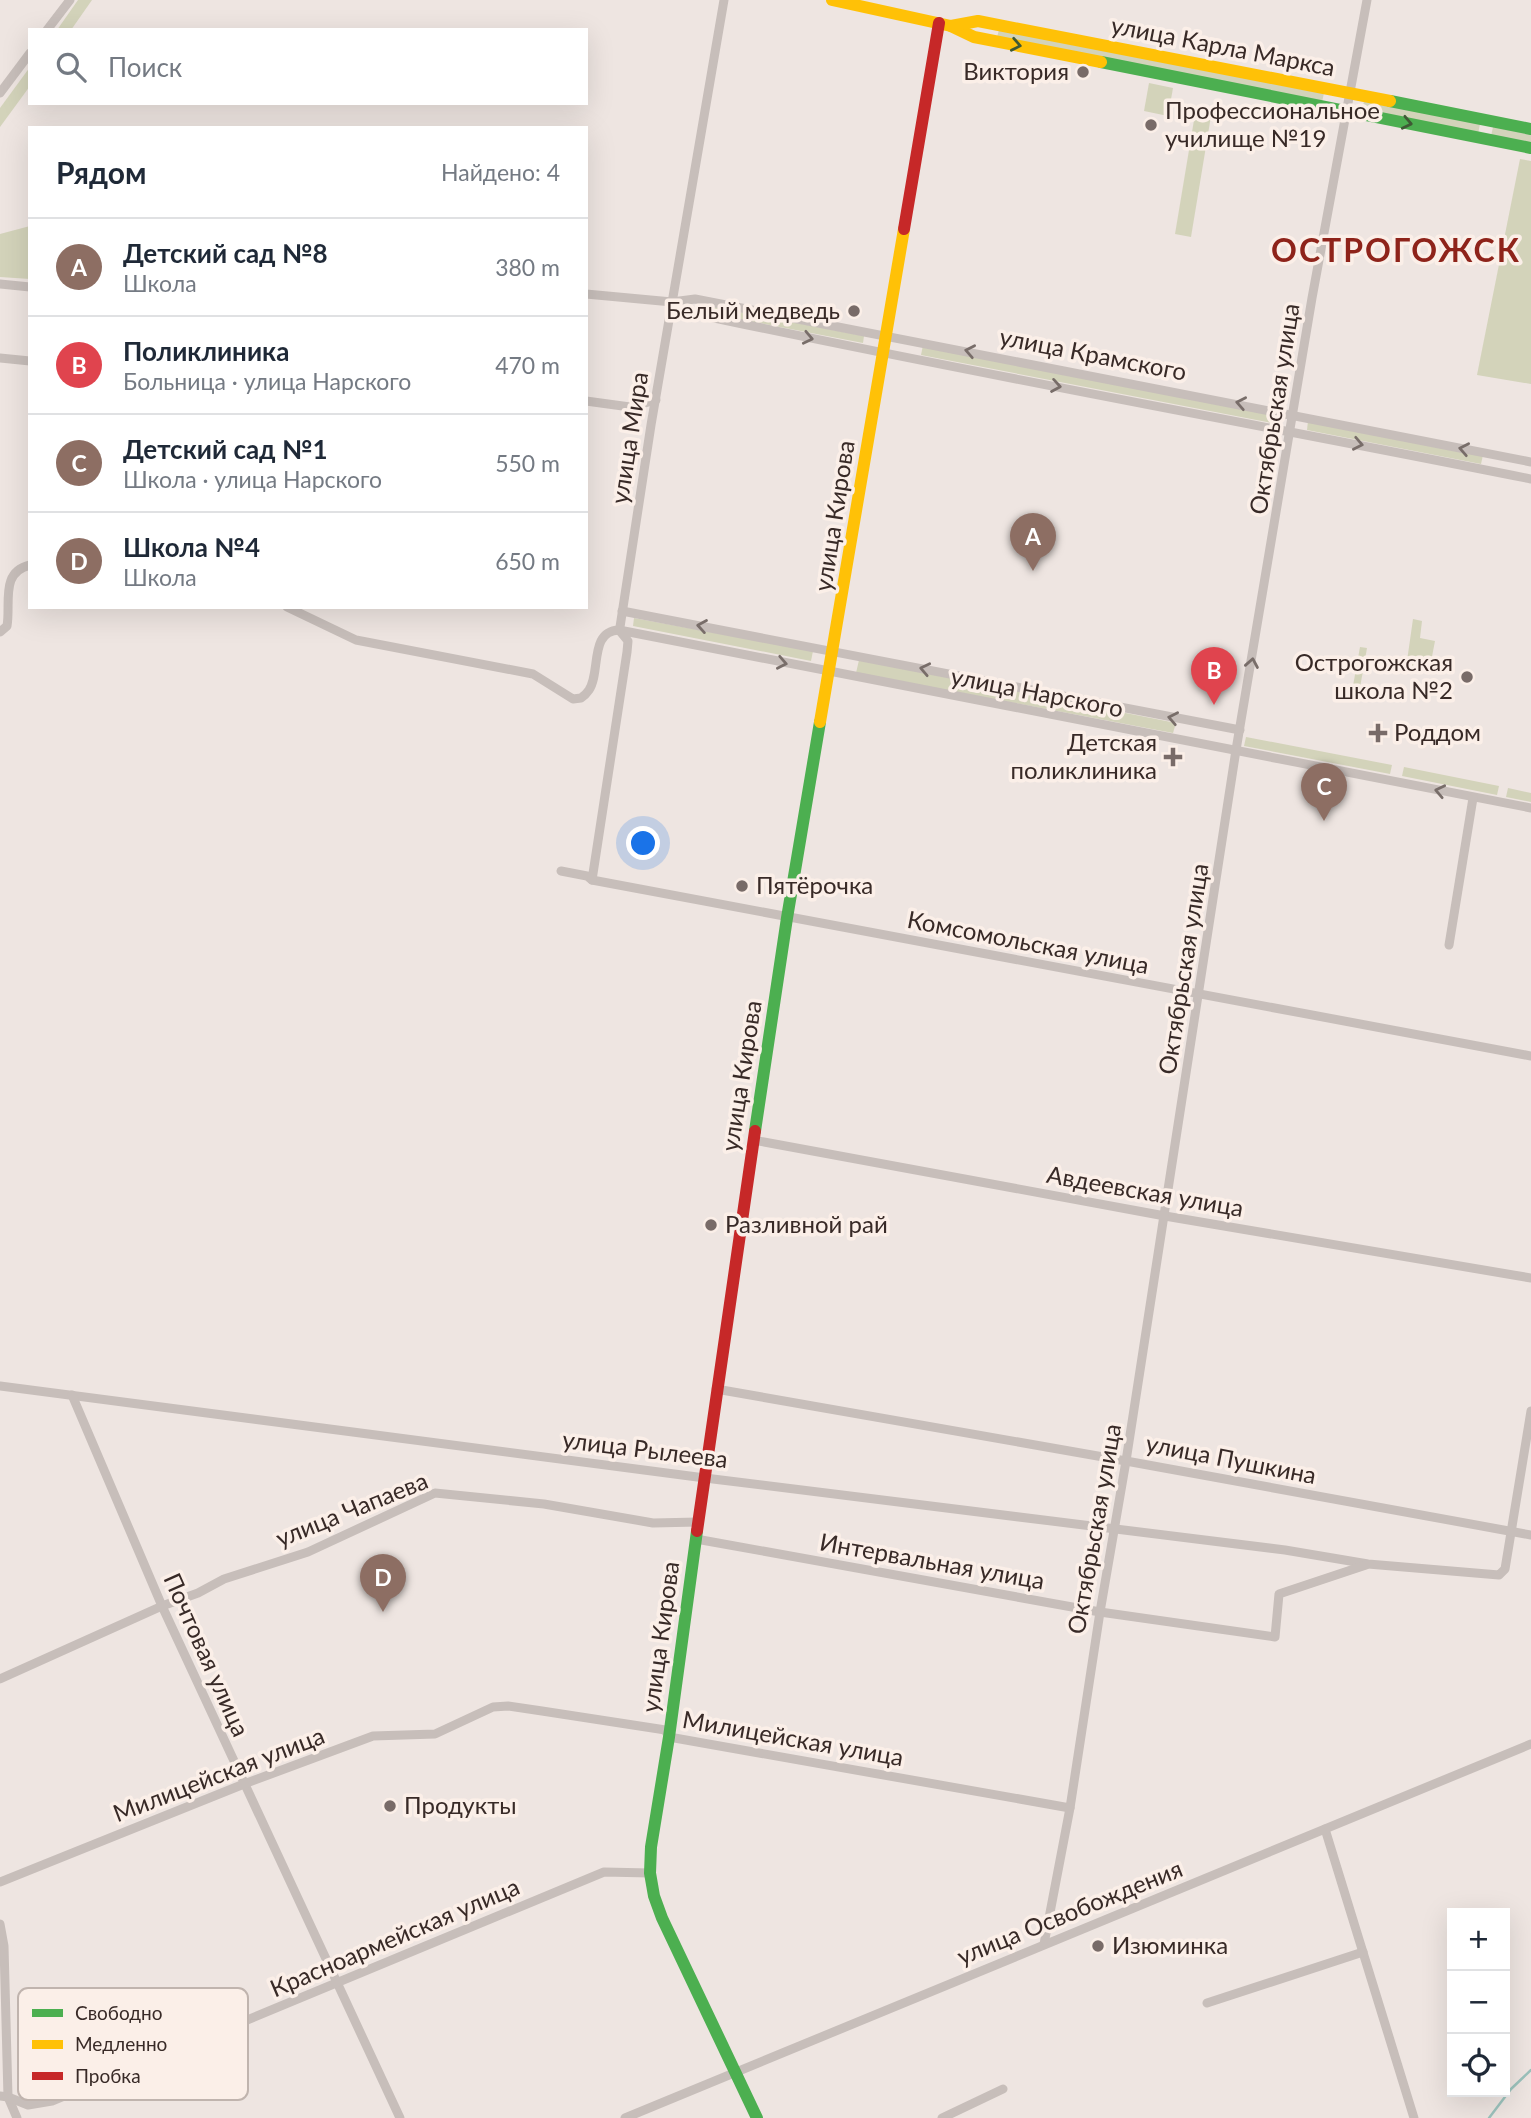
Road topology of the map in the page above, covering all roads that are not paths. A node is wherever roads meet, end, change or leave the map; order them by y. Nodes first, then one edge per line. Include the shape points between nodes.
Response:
1 (70, 0) edge
2 (724, 0) edge
3 (832, 0) edge
4 (1367, 0) edge
5 (945, 25) junction
6 (49, 28) edge
7 (28, 56) edge
8 (1, 91) edge
9 (1349, 94) junction
10 (1346, 111) junction
11 (1487, 120) junction
12 (1531, 129) edge
13 (1483, 139) junction
14 (1531, 148) edge
15 (0, 284) edge
16 (28, 287) edge
17 (588, 294) edge
18 (672, 302) junction
19 (886, 335) junction
20 (883, 355) junction
21 (0, 358) edge
22 (28, 361) edge
23 (656, 400) junction
24 (588, 401) edge
25 (1293, 414) junction
26 (1291, 430) junction
27 (1506, 457) junction
28 (1531, 462) edge
29 (1502, 473) junction
30 (1531, 479) edge
31 (28, 566) edge
32 (291, 609) edge
33 (622, 611) junction
34 (619, 630) junction
35 (0, 632) edge
36 (834, 649) junction
37 (830, 673) junction
38 (1240, 730) junction
39 (1236, 750) junction
40 (1474, 797) junction
41 (1531, 808) edge
42 (561, 871) dead end
43 (592, 880) junction
44 (787, 918) junction
45 (1449, 945) dead end
46 (1199, 996) junction
47 (1531, 1056) edge
48 (753, 1140) junction
49 (1165, 1216) junction
50 (1531, 1278) edge
51 (0, 1386) edge
52 (716, 1389) junction
53 (72, 1395) junction
54 (1531, 1411) edge
55 (1126, 1461) junction
56 (705, 1478) junction
57 (698, 1522) junction
58 (1115, 1529) junction
59 (1511, 1532) junction
60 (1531, 1535) edge
61 (696, 1539) junction
62 (1285, 1550) joint
63 (1368, 1564) junction
64 (162, 1606) junction
65 (1100, 1612) junction
66 (0, 1679) edge
67 (669, 1737) junction
68 (1531, 1744) edge
69 (244, 1784) junction
70 (1070, 1808) junction
71 (1325, 1829) junction
72 (650, 1873) junction
73 (0, 1882) edge
74 (0, 1924) edge
75 (1044, 1944) junction
76 (1363, 1952) junction
77 (338, 1983) junction
78 (1207, 2003) dead end
79 (248, 2020) edge
80 (736, 2071) junction
81 (1003, 2089) dead end
82 (4, 2096) edge
83 (54, 2100) edge
84 (947, 2117) edge
85 (17, 2118) edge
86 (400, 2118) edge
87 (625, 2118) edge
88 (757, 2118) edge
89 (1414, 2118) edge

1 - 6 street
2 - 18 street, улица Мира
3 - 5 main road, улица Карла Маркса
4 - 9 street, Октябрьская улица
5 - 9 main road, улица Карла Маркса via 978,21
5 -> 10 main road, улица Карла Маркса via 974,37
5 - 19 main road, улица Кирова
7 - 8 street
9 - 10 street, Октябрьская улица
9 - 11 main road, улица Карла Маркса
10 -> 13 main road, улица Карла Маркса
10 - 25 street, Октябрьская улица
11 - 12 main road, улица Карла Маркса
11 - 13 main road
13 - 14 main road, улица Карла Маркса
15 - 16 street
17 - 18 street, улица Крамского
18 - 19 street, улица Крамского via 695,299
18 -> 20 street, улица Крамского via 691,313
18 - 23 street, улица Мира
19 - 20 main road, улица Кирова
25 -> 19 street, улица Крамского
20 -> 26 street, улица Крамского
20 - 36 main road, улица Кирова
21 - 22 street
23 - 24 street via 630,407
23 - 33 street, улица Мира
25 - 26 street, Октябрьская улица
27 -> 25 street, улица Крамского
26 -> 29 street, улица Крамского
38 -> 26 street, Октябрьская улица
27 - 28 street, улица Крамского
27 - 29 street
29 - 30 street, улица Крамского
31 - 35 street via 12,576 7,626
32 - 34 street via 356,640 533,674 573,699 590,689 605,635
33 - 34 street, улица Мира
36 -> 33 street, улица Нарского
34 -> 37 street, улица Нарского
34 - 43 street, улица Мира via 628,641 627,652
36 - 37 main road, улица Кирова
38 -> 36 street, улица Нарского
37 - 39 street, улица Нарского
37 - 44 main road, улица Кирова
38 - 39 street, Октябрьская улица
40 -> 39 street, улица Нарского
39 - 46 street, Октябрьская улица
40 - 41 street, улица Нарского
40 - 45 street
42 - 43 street, Комсомольская улица
43 - 44 street, Комсомольская улица
44 - 46 street, Комсомольская улица
44 - 48 main road, улица Кирова
46 - 47 street, Комсомольская улица
46 - 49 street, Октябрьская улица
48 - 49 street, Авдеевская улица
48 - 52 main road, улица Кирова
49 - 50 street, Авдеевская улица
49 - 55 street, Октябрьская улица
51 - 53 street, улица Рылеева
52 - 55 street, улица Пушкина
52 - 56 main road, улица Кирова
53 - 56 street, улица Рылеева
53 - 64 street, Почтовая улица
54 - 59 street
55 - 58 street, Октябрьская улица
55 - 59 street, улица Пушкина
56 - 57 main road, улица Кирова
56 - 58 street, улица Рылеева
57 - 61 main road, улица Кирова
57 - 64 street, улица Чапаева via 653,1523 544,1504 435,1493 308,1552 247,1570
58 - 62 street, улица Рылеева
58 - 65 street, Октябрьская улица
59 - 60 street, улица Пушкина
59 - 63 street, Интервальная улица via 1505,1569 1499,1575
61 - 65 street, Интервальная улица
61 - 67 main road, улица Кирова
62 - 63 street, Интервальная улица
63 - 65 street, Интервальная улица via 1279,1594 1275,1637
64 - 66 street, улица Чапаева
64 - 69 street, Почтовая улица
65 - 70 street, Октябрьская улица
67 - 69 street, Милицейская улица via 665,1730 493,1707 435,1734 373,1736
67 - 70 street, Милицейская улица
67 - 72 main road, улица Кирова
68 - 71 street, улица Освобождения
69 - 73 street, Милицейская улица
69 - 77 street, Почтовая улица
70 - 75 street, Октябрьская улица
71 - 75 street, улица Освобождения
71 - 76 street
72 - 77 street, Красноармейская улица via 604,1872
72 - 80 main road, улица Кирова via 662,1918
74 - 82 street
75 - 80 street, улица Освобождения
76 - 78 street
76 - 89 street
77 - 79 street, Красноармейская улица
77 - 86 street, Почтовая улица
80 - 87 street, улица Освобождения
80 - 88 main road, улица Кирова
81 - 84 street
82 - 83 street, Красноармейская улица via 28,2105
82 - 85 street

